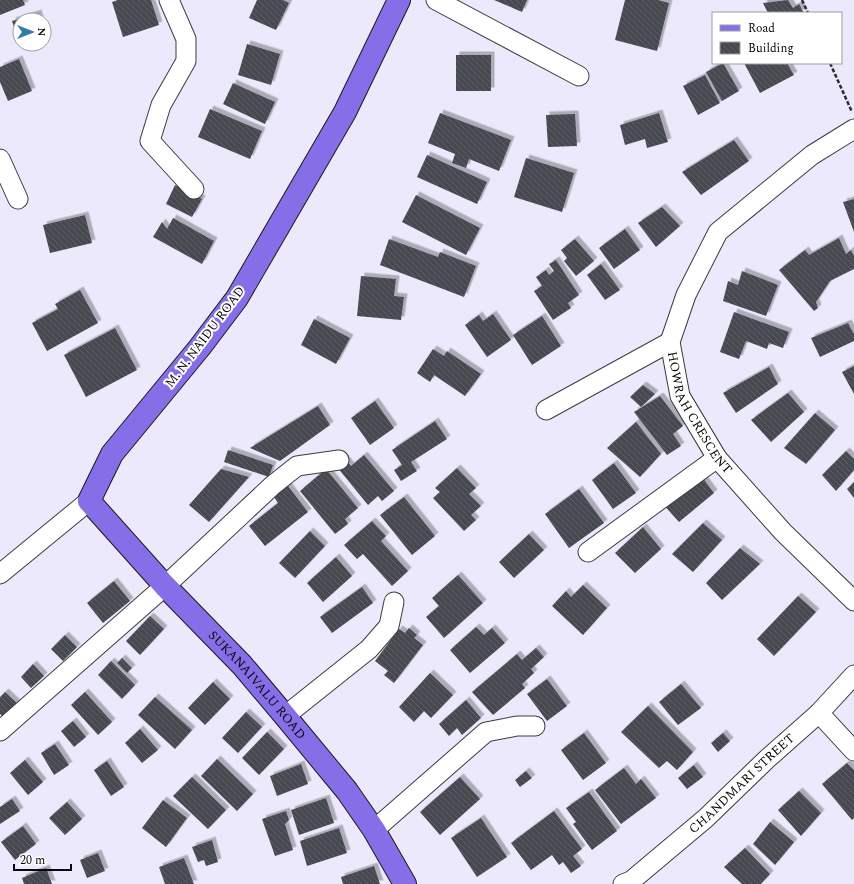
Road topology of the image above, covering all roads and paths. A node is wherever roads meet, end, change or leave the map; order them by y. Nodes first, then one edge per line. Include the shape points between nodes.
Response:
1 (168, 0) edge
2 (399, 0) edge
3 (436, 0) edge
4 (802, 0) edge
5 (808, 12) edge
6 (830, 64) edge
7 (579, 76) dead end
8 (854, 118) edge
9 (854, 130) edge
10 (0, 159) edge
11 (194, 189) dead end
12 (18, 199) dead end
13 (670, 342) junction
14 (546, 410) dead end
15 (717, 458) junction
16 (339, 460) dead end
17 (88, 501) junction
18 (588, 552) dead end
19 (0, 574) edge
20 (165, 586) junction
21 (854, 601) edge
22 (394, 602) dead end
23 (854, 675) edge
24 (819, 713) junction
25 (285, 716) junction
26 (535, 726) dead end
27 (0, 731) edge
28 (854, 751) edge
29 (374, 830) junction
30 (405, 884) edge
31 (623, 884) edge

1 - 11 street via 186,39 186,61 161,105 150,141
2 - 17 main road, M. N. NAIDU ROAD via 345,112 237,298 112,454
3 - 7 street
4 - 5 path
6 - 8 path
9 - 13 street, HOWRAH CRESCENT via 812,155 718,232 686,295
10 - 12 street
13 - 14 street
13 - 15 street, HOWRAH CRESCENT via 680,396
15 - 18 street
15 - 21 street, HOWRAH CRESCENT via 783,532
16 - 20 street via 297,466 273,484
17 - 19 street, M. N. NAIDU ROAD
17 - 20 main road, SUKANAIVALU ROAD
20 - 25 main road, SUKANAIVALU ROAD via 242,665
20 - 27 street
22 - 25 street via 389,626 369,649
23 - 24 street, CHANDMARI STREET
24 - 28 street
24 - 31 street, CHANDMARI STREET via 706,818 631,881
25 - 29 main road, SUKANAIVALU ROAD
26 - 29 street via 517,726 486,732
29 - 30 main road, SUKANAIVALU ROAD

